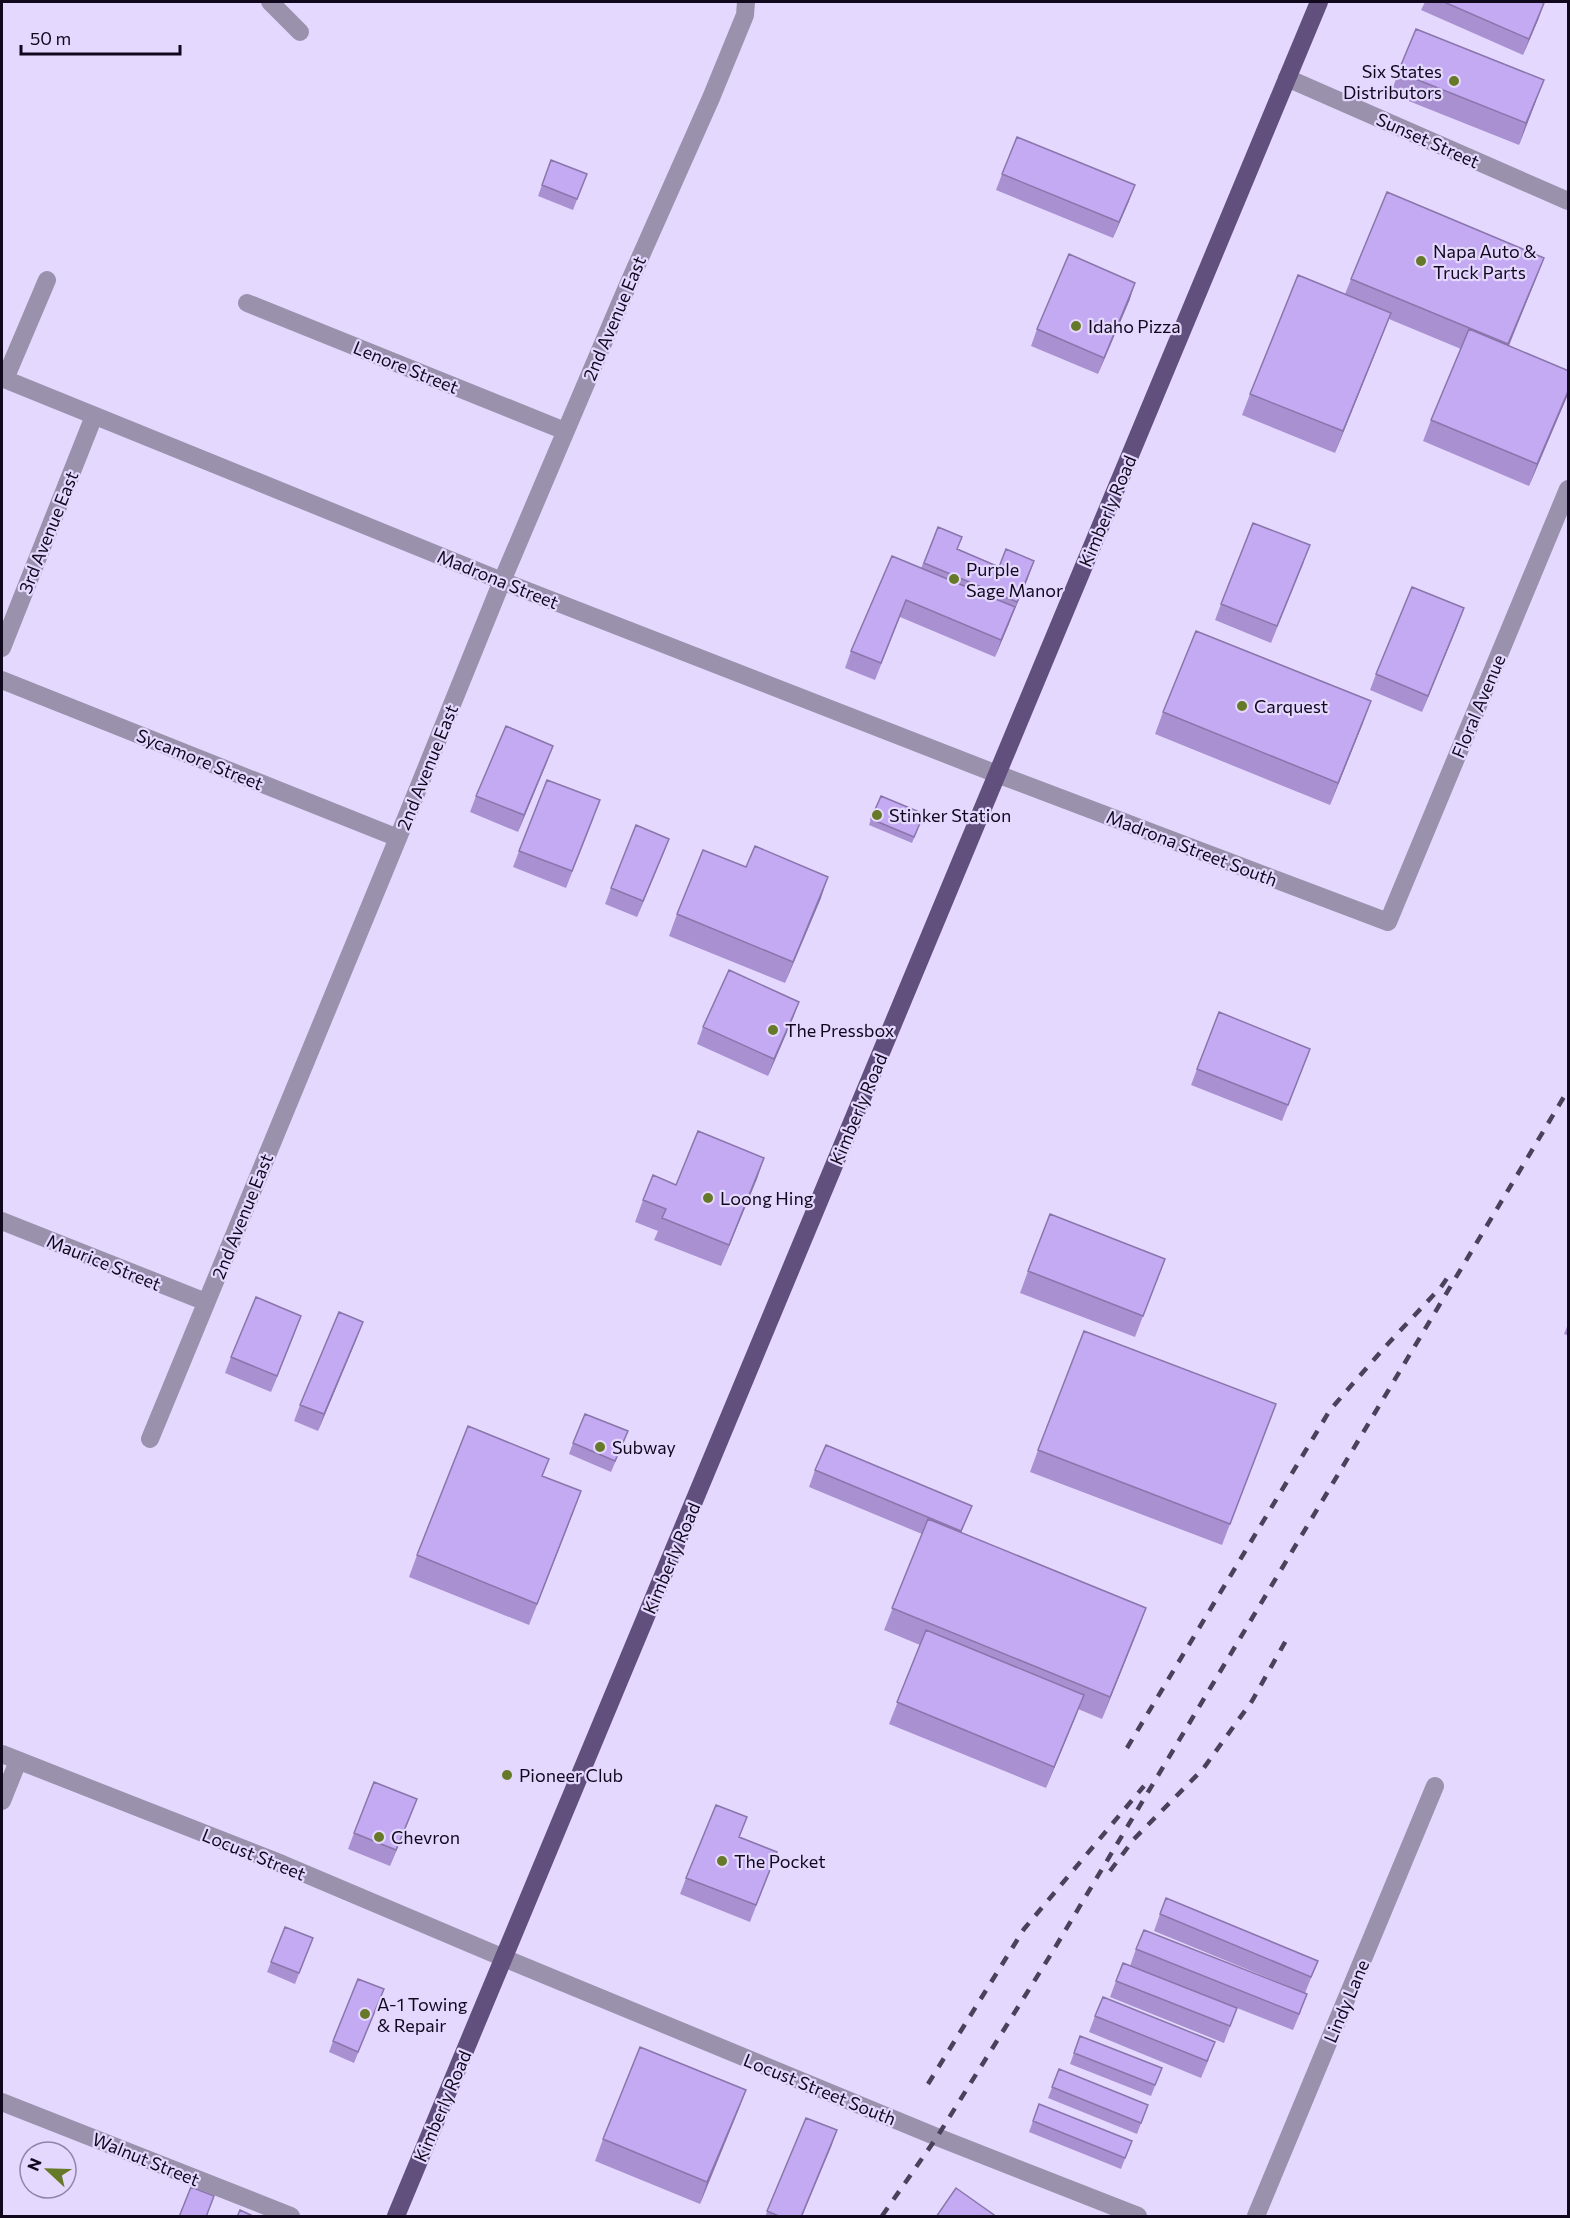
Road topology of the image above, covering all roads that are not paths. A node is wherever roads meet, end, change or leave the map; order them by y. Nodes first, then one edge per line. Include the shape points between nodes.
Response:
1 (270, 2) edge
2 (747, 2) edge
3 (1319, 2) edge
4 (300, 32) dead end
5 (1287, 78) junction
6 (1569, 201) edge
7 (46, 280) dead end
8 (247, 303) dead end
9 (3, 379) edge
10 (94, 416) junction
11 (566, 431) junction
12 (1569, 489) edge
13 (502, 580) junction
14 (2, 648) edge
15 (2, 680) edge
16 (997, 774) junction
17 (398, 838) junction
18 (1388, 922) joint
19 (2, 1221) edge
20 (206, 1302) junction
21 (150, 1438) dead end
22 (10, 1757) edge
23 (1435, 1786) dead end
24 (2, 1801) edge
25 (504, 1958) junction
26 (2, 2102) edge
27 (1119, 2213) edge
28 (291, 2217) edge
29 (396, 2217) edge
30 (1138, 2217) edge
31 (1256, 2217) edge

1 - 4 street
2 - 11 street, 2nd Avenue East via 711,98
3 - 5 main road, Kimberly Road
5 - 6 street, Sunset Street
5 - 16 main road, Kimberly Road
7 - 9 street
8 - 11 street, Lenore Street
9 - 10 street, Madrona Street
10 - 13 street, Madrona Street
10 - 14 street, 3rd Avenue East
11 - 13 street, 2nd Avenue East
12 - 18 street, Floral Avenue
13 - 16 street, Madrona Street
13 - 17 street, 2nd Avenue East
15 - 17 street, Sycamore Street
16 - 18 street, Madrona Street South
16 - 25 main road, Kimberly Road
17 - 20 street, 2nd Avenue East
19 - 20 street, Maurice Street
20 - 21 street, 2nd Avenue East
22 - 24 street
22 - 25 street, Locust Street via 282,1864
23 - 31 street, Lindy Lane
25 - 27 street, Locust Street South
25 - 29 main road, Kimberly Road
26 - 28 street, Walnut Street
27 - 30 street, Locust Street South

